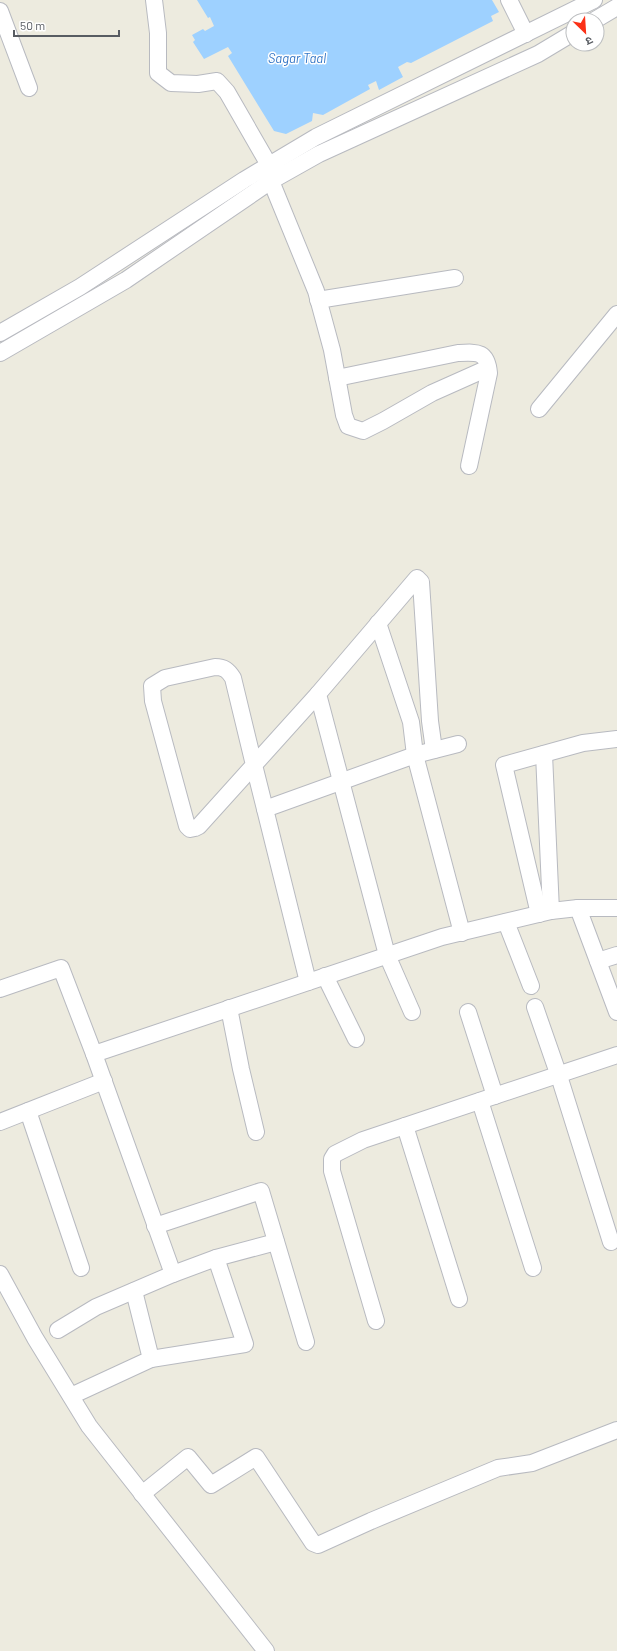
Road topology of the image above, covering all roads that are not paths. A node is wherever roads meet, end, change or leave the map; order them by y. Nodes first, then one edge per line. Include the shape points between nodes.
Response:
1 (154, 0) edge
2 (509, 0) edge
3 (594, 0) edge
4 (617, 7) edge
5 (0, 11) edge
6 (605, 14) edge
7 (526, 34) junction
8 (565, 38) edge
9 (29, 88) dead end
10 (270, 173) junction
11 (455, 278) dead end
12 (318, 300) junction
13 (617, 314) edge
14 (0, 333) edge
15 (0, 353) edge
16 (488, 368) junction
17 (337, 378) junction
18 (540, 409) dead end
19 (469, 466) dead end
20 (378, 623) junction
21 (318, 694) junction
22 (617, 739) edge
23 (458, 744) dead end
24 (434, 750) junction
25 (544, 754) junction
26 (415, 755) junction
27 (254, 765) junction
28 (341, 781) junction
29 (265, 809) junction
30 (578, 908) junction
31 (617, 908) edge
32 (545, 912) junction
33 (506, 922) junction
34 (462, 933) junction
35 (387, 955) junction
36 (617, 955) edge
37 (598, 961) junction
38 (325, 976) junction
39 (308, 982) junction
40 (531, 986) dead end
41 (0, 989) edge
42 (535, 1007) dead end
43 (229, 1008) junction
44 (412, 1012) dead end
45 (468, 1012) dead end
46 (617, 1012) edge
47 (356, 1039) dead end
48 (94, 1054) junction
49 (617, 1055) edge
50 (559, 1076) junction
51 (104, 1081) junction
52 (495, 1096) junction
53 (480, 1101) junction
54 (28, 1111) junction
55 (0, 1122) edge
56 (405, 1126) junction
57 (256, 1132) dead end
58 (156, 1226) junction
59 (276, 1242) junction
60 (610, 1242) dead end
61 (216, 1258) junction
62 (81, 1268) dead end
63 (532, 1268) dead end
64 (0, 1274) edge
65 (173, 1274) junction
66 (134, 1291) junction
67 (459, 1299) dead end
68 (376, 1321) dead end
69 (58, 1330) dead end
70 (306, 1342) dead end
71 (151, 1358) junction
72 (71, 1396) junction
73 (617, 1430) edge
74 (142, 1494) junction
75 (266, 1651) edge

1 - 10 street via 158,33 158,73 171,83 198,84 217,81 227,92
2 - 7 street
3 - 7 street
4 - 6 street
5 - 9 street
7 - 10 street via 316,137
8 - 10 street via 538,54 319,154
10 - 12 street
10 - 14 street via 244,180 80,287
10 - 15 street via 126,280
11 - 12 street
12 - 17 street
13 - 18 street
16 - 17 street via 486,358 472,352
16 - 17 street via 432,393 363,431 348,426
16 - 19 street via 489,374
20 - 21 street
20 - 24 street via 416,578 421,582
20 - 26 street via 411,722
21 - 27 street
21 - 28 street
22 - 25 street via 583,743
23 - 24 street
24 - 26 street
25 - 32 street
25 - 32 street via 504,764
26 - 28 street
26 - 34 street
27 - 27 street via 199,826 190,829 187,826 153,701 152,686 165,678 215,667 229,671 233,678
27 - 29 street
28 - 29 street
28 - 35 street
29 - 39 street
30 - 31 street
30 - 32 street
30 - 37 street
32 - 33 street
33 - 34 street
33 - 40 street
34 - 35 street
35 - 38 street
35 - 44 street
36 - 37 street
37 - 46 street
38 - 39 street
38 - 47 street
39 - 43 street
41 - 48 street via 61,968
42 - 50 street
43 - 48 street
43 - 57 street
45 - 52 street
48 - 51 street
49 - 50 street
50 - 52 street
50 - 60 street
51 - 54 street
51 - 58 street
52 - 53 street
53 - 56 street
53 - 63 street
54 - 55 street
54 - 62 street
56 - 67 street
56 - 68 street via 363,1140 335,1154 332,1159 332,1171
58 - 59 street via 261,1191
58 - 65 street
59 - 61 street
59 - 70 street
61 - 65 street
61 - 71 street via 245,1344
64 - 72 street via 34,1338
65 - 66 street
66 - 69 street via 96,1307
66 - 71 street
71 - 72 street
72 - 74 street via 89,1426
73 - 74 street via 532,1463 498,1468 318,1545 313,1543 256,1458 211,1485 188,1457
74 - 75 street

